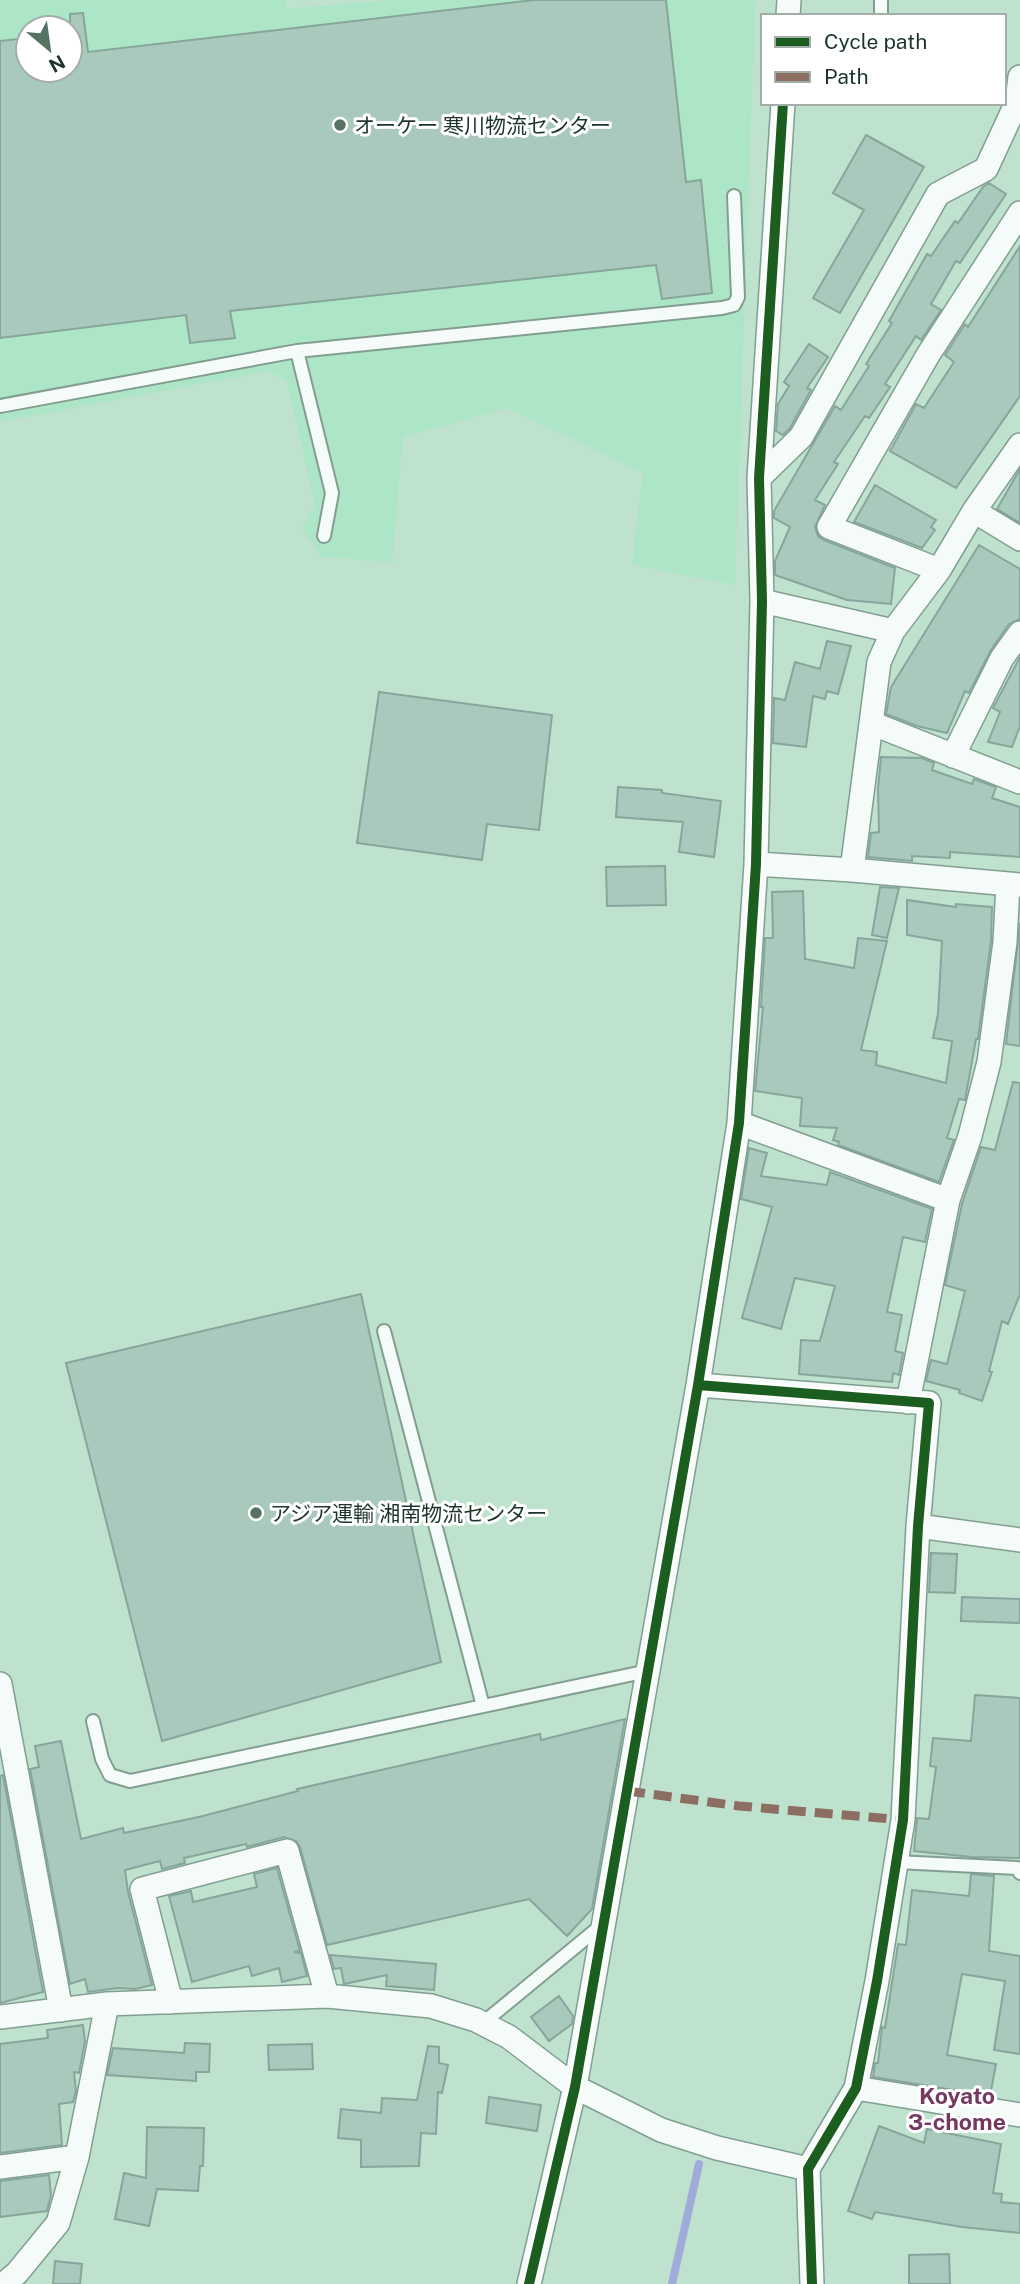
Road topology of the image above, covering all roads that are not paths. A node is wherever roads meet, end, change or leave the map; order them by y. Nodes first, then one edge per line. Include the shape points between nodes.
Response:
1 (1020, 77) edge
2 (1018, 103) edge
3 (783, 105) edge
4 (734, 197) dead end
5 (1020, 213) edge
6 (297, 351) junction
7 (0, 406) edge
8 (1020, 445) edge
9 (759, 478) junction
10 (974, 511) junction
11 (324, 536) dead end
12 (1020, 539) edge
13 (939, 570) junction
14 (762, 601) junction
15 (893, 631) junction
16 (1020, 633) edge
17 (871, 723) junction
18 (953, 756) junction
19 (1020, 782) edge
20 (756, 864) junction
21 (852, 870) junction
22 (1014, 885) edge
23 (739, 1123) junction
24 (948, 1200) junction
25 (384, 1331) dead end
26 (698, 1385) junction
27 (908, 1402) junction
28 (918, 1526) junction
29 (1020, 1540) edge
30 (648, 1671) junction
31 (0, 1684) edge
32 (483, 1706) junction
33 (3, 1712) edge
34 (93, 1721) dead end
35 (896, 1862) junction
36 (1020, 1872) edge
37 (603, 1924) junction
38 (327, 1996) junction
39 (171, 2002) junction
40 (107, 2004) junction
41 (61, 2010) junction
42 (0, 2017) edge
43 (482, 2023) junction
44 (575, 2087) junction
45 (856, 2088) junction
46 (1020, 2115) edge
47 (77, 2157) junction
48 (0, 2167) edge
49 (807, 2169) junction
50 (16, 2280) edge
51 (529, 2284) edge
52 (812, 2284) edge

1 - 2 street
2 - 9 street via 986,169 938,194 801,437
3 - 9 street
4 - 6 lane via 738,297 734,304
5 - 13 street via 928,355 829,527
6 - 7 lane
6 - 11 lane via 332,493
8 - 10 street
9 - 14 street
10 - 12 street
10 - 13 street
13 - 15 street
14 - 15 street
14 - 20 street
15 - 17 street via 879,662
16 - 18 street via 1002,657
17 - 18 street
17 - 21 street
18 - 19 street
20 - 21 street
20 - 23 street
21 - 22 street
22 - 24 street via 989,1062
23 - 24 street
23 - 26 street
24 - 27 street
25 - 32 lane
26 - 27 street
26 - 30 street
27 - 28 street via 929,1404
28 - 29 street
28 - 35 street via 903,1820
30 - 32 lane
30 - 37 street
31 - 33 street
32 - 34 lane via 130,1781 110,1775
33 - 41 street
35 - 36 lane via 1017,1868
35 - 45 street
37 - 43 lane
37 - 44 street
38 - 39 street
38 - 39 street via 288,1851 142,1889
38 - 43 street via 431,2006
39 - 40 street
40 - 41 street
40 - 47 street
41 - 42 street
43 - 44 street via 509,2037
44 - 49 street via 661,2130
44 - 51 street
45 - 46 street
45 - 49 street
47 - 48 street
47 - 50 street via 58,2223
49 - 52 street

